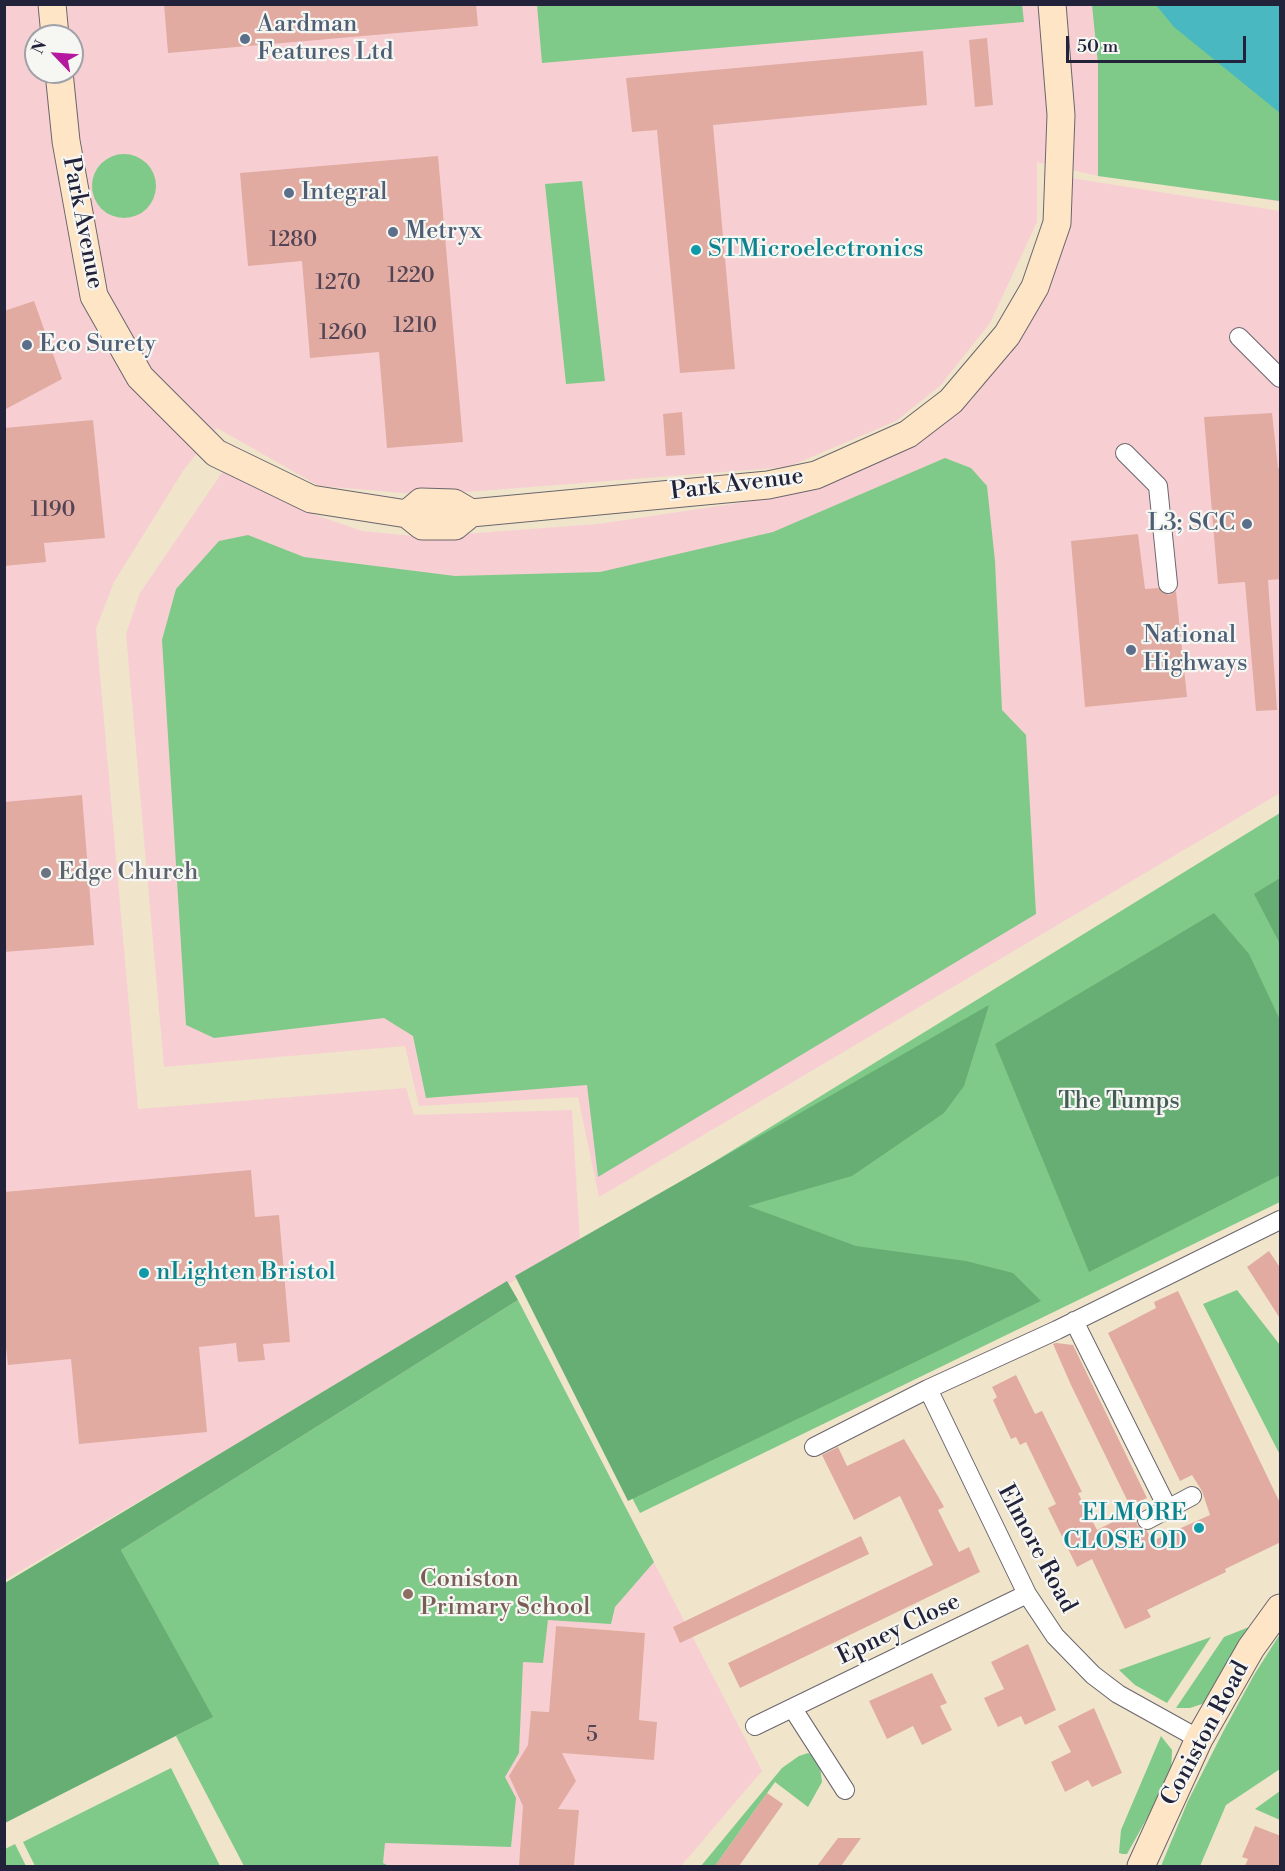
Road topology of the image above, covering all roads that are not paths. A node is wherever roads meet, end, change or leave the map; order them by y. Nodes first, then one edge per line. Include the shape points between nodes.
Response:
1 (52, 4) edge
2 (1052, 4) edge
3 (54, 24) edge
4 (60, 84) edge
5 (1239, 337) dead end
6 (1281, 378) edge
7 (1125, 453) dead end
8 (1168, 584) dead end
9 (1281, 1220) edge
10 (1074, 1321) junction
11 (928, 1389) junction
12 (814, 1447) dead end
13 (1192, 1496) dead end
14 (1168, 1509) junction
15 (1147, 1520) dead end
16 (1026, 1594) junction
17 (1281, 1608) edge
18 (794, 1709) junction
19 (754, 1726) dead end
20 (1199, 1739) junction
21 (845, 1790) dead end
22 (1141, 1866) edge

1 - 3 street
2 - 4 street, Park Avenue via 1061,115 1057,223 1035,287 1007,335 951,401 908,434 816,475 768,485 471,513 455,525 422,526 407,514 311,499 216,453 140,377 94,296 66,141
5 - 6 street
7 - 8 street via 1158,486
9 - 10 street
10 - 11 street
10 - 14 street
11 - 12 street
11 - 16 street, Elmore Road
13 - 14 street
14 - 15 street
16 - 18 street, Epney Close
16 - 20 street, Elmore Road via 1055,1636 1093,1675 1118,1694
17 - 20 street, Coniston Road via 1251,1648
18 - 19 street, Epney Close
18 - 21 street
20 - 22 street, Coniston Road

